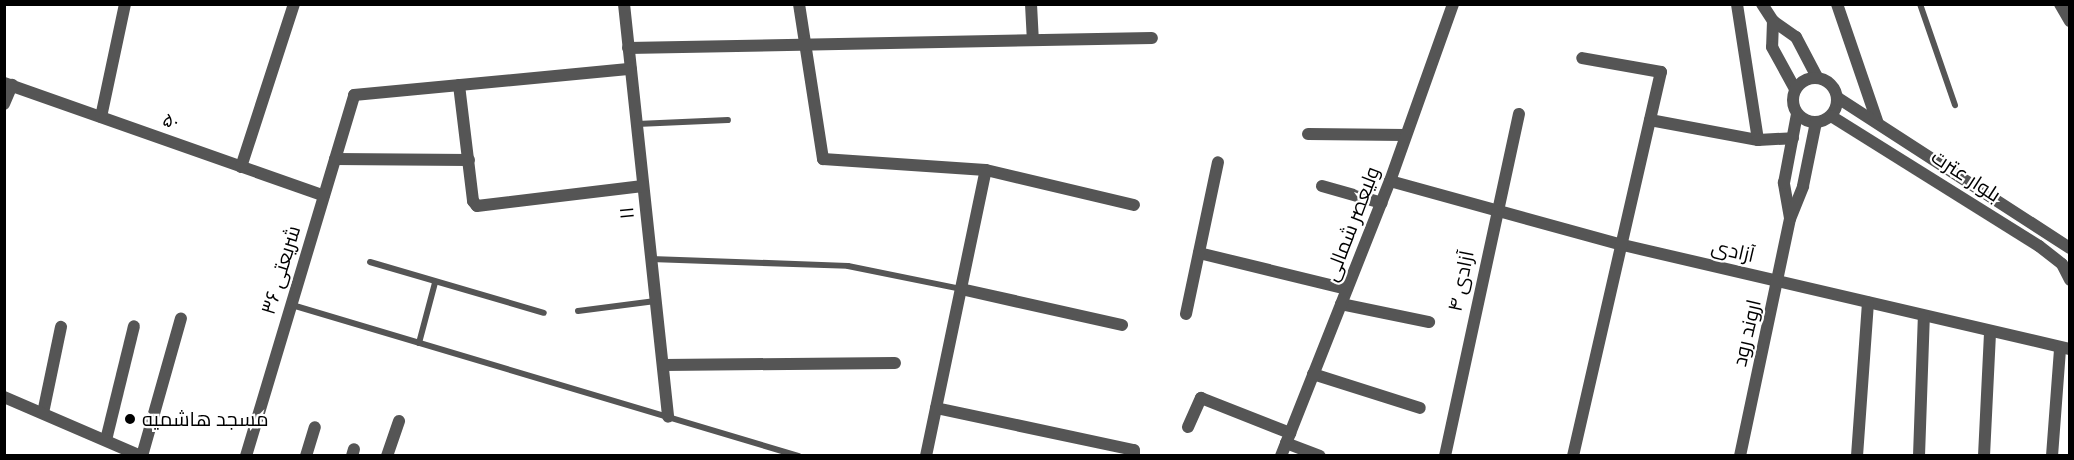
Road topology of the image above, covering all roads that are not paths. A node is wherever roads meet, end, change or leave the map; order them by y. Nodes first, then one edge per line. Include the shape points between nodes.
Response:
1 (125, 4) edge
2 (294, 4) edge
3 (624, 4) edge
4 (799, 4) edge
5 (1031, 4) edge
6 (1453, 4) edge
7 (1737, 4) edge
8 (1762, 4) edge
9 (1837, 4) edge
10 (1920, 4) edge
11 (2060, 4) edge
12 (1773, 21) junction
13 (2070, 21) edge
14 (1152, 38) dead end
15 (1033, 40) junction
16 (807, 45) junction
17 (628, 48) junction
18 (1582, 58) dead end
19 (631, 69) junction
20 (1817, 77) junction
21 (8, 84) edge
22 (459, 85) junction
23 (1796, 89) junction
24 (1838, 98) junction
25 (4, 105) edge
26 (1955, 105) dead end
27 (1519, 114) dead end
28 (1797, 114) junction
29 (1831, 116) junction
30 (101, 117) junction
31 (728, 120) dead end
32 (1650, 120) junction
33 (1877, 121) junction
34 (1816, 122) junction
35 (637, 124) junction
36 (1308, 134) dead end
37 (1405, 135) junction
38 (1793, 138) junction
39 (1758, 140) junction
40 (335, 159) junction
41 (470, 160) junction
42 (1218, 162) dead end
43 (241, 167) junction
44 (986, 170) junction
45 (1390, 181) junction
46 (643, 186) junction
47 (1322, 186) dead end
48 (324, 196) junction
49 (1382, 203) junction
50 (1134, 206) dead end
51 (1496, 210) junction
52 (1790, 219) junction
53 (1623, 245) junction
54 (2070, 248) edge
55 (1199, 253) junction
56 (651, 259) junction
57 (370, 262) dead end
58 (2070, 280) edge
59 (1779, 281) junction
60 (435, 283) junction
61 (961, 289) junction
62 (1347, 289) junction
63 (656, 301) junction
64 (1868, 302) junction
65 (1341, 304) junction
66 (291, 305) junction
67 (578, 311) dead end
68 (544, 313) dead end
69 (1186, 314) dead end
70 (1924, 316) junction
71 (181, 318) dead end
72 (1429, 322) dead end
73 (1122, 325) dead end
74 (134, 326) dead end
75 (62, 327) dead end
76 (1990, 333) junction
77 (419, 343) junction
78 (2065, 350) edge
79 (895, 363) dead end
80 (663, 365) junction
81 (1313, 374) junction
82 (4, 397) edge
83 (936, 408) junction
84 (1420, 408) dead end
85 (43, 413) junction
86 (668, 417) junction
87 (399, 421) dead end
88 (315, 427) dead end
89 (1188, 427) dead end
90 (1288, 438) junction
91 (106, 440) junction
92 (142, 456) edge
93 (246, 456) edge
94 (306, 456) edge
95 (387, 456) edge
96 (799, 456) edge
97 (926, 456) edge
98 (1134, 456) edge
99 (1281, 456) edge
100 (1320, 456) edge
101 (1444, 456) edge
102 (1573, 456) edge
103 (1740, 456) edge
104 (1857, 456) edge
105 (1919, 456) edge
106 (1984, 456) edge
107 (2052, 456) edge

1 - 30 street
2 - 43 street
3 - 17 street, ۱۱
4 - 16 street
5 - 15 street
6 - 37 street, ولیعصر شمالی
7 - 39 street
8 - 12 street
9 - 33 street
10 - 26 lane
11 - 13 street
12 - 20 street via 1796,37
12 - 23 street via 1772,47
14 - 15 street
15 - 16 street
16 - 17 street
16 - 44 street via 824,159
17 - 19 street, ۱۱
18 - 32 street via 1661,72
19 - 22 street
19 - 35 street, ۱۱
20 - 23 street via 1804,80
20 - 24 street via 1829,82
21 - 25 street
21 - 30 street, ۵۰
22 - 40 street, شریعتی ۳۶ via 354,95
22 - 41 street
23 - 28 street via 1793,102
24 - 29 street
24 - 33 street, بلوار عترت
27 - 51 street, آزادی ۴
28 - 34 street
28 - 38 street, اروند رود
29 - 34 street
29 - 58 street, بلوار عترت via 2039,246 2062,264
30 - 43 street, ۵۰
31 - 35 lane
32 - 39 street
32 - 53 street
33 - 54 street, بلوار عترت
34 - 52 street, اروند رود via 1803,186
35 - 46 street, ۱۱
36 - 37 street
37 - 45 street, ولیعصر شمالی
38 - 39 street
38 - 52 street, اروند رود via 1784,183
40 - 41 street
40 - 48 street, شریعتی ۳۶
41 - 46 street via 473,201 477,206
42 - 55 street
43 - 48 street, ۵۰
44 - 50 street
44 - 61 street
45 - 49 street, ولیعصر شمالی
45 - 51 street, آزادی
46 - 56 street, ۱۱
47 - 49 street
48 - 66 street, شریعتی ۳۶
49 - 62 street, ولیعصر شمالی
51 - 53 street, آزادی
51 - 101 street, آزادی ۴
52 - 59 street, اروند رود
53 - 59 street, آزادی
53 - 102 street
55 - 62 street
55 - 69 street
56 - 61 lane via 848,266
56 - 63 street, ۱۱
57 - 60 lane
59 - 64 street, آزادی
59 - 103 street, اروند رود
60 - 68 lane
60 - 77 lane
61 - 73 street
61 - 83 street
62 - 65 street, ولیعصر شمالی
63 - 67 lane
63 - 80 street, ۱۱
64 - 70 street, آزادی
64 - 104 street
65 - 72 street
65 - 81 street, ولیعصر شمالی
66 - 77 lane
66 - 93 street, شریعتی ۳۶
70 - 76 street, آزادی
70 - 105 street
71 - 92 street
74 - 91 street
75 - 85 street
76 - 78 street, آزادی
76 - 106 street
77 - 86 lane
78 - 107 street
79 - 80 street
80 - 86 street, ۱۱
81 - 84 street
81 - 90 street, ولیعصر شمالی
82 - 85 street
83 - 97 street
83 - 98 street via 1134,450
85 - 91 street
86 - 96 lane
87 - 95 street
88 - 94 street
89 - 90 street via 1201,398
90 - 99 street, ولیعصر شمالی
90 - 100 street
91 - 92 street

